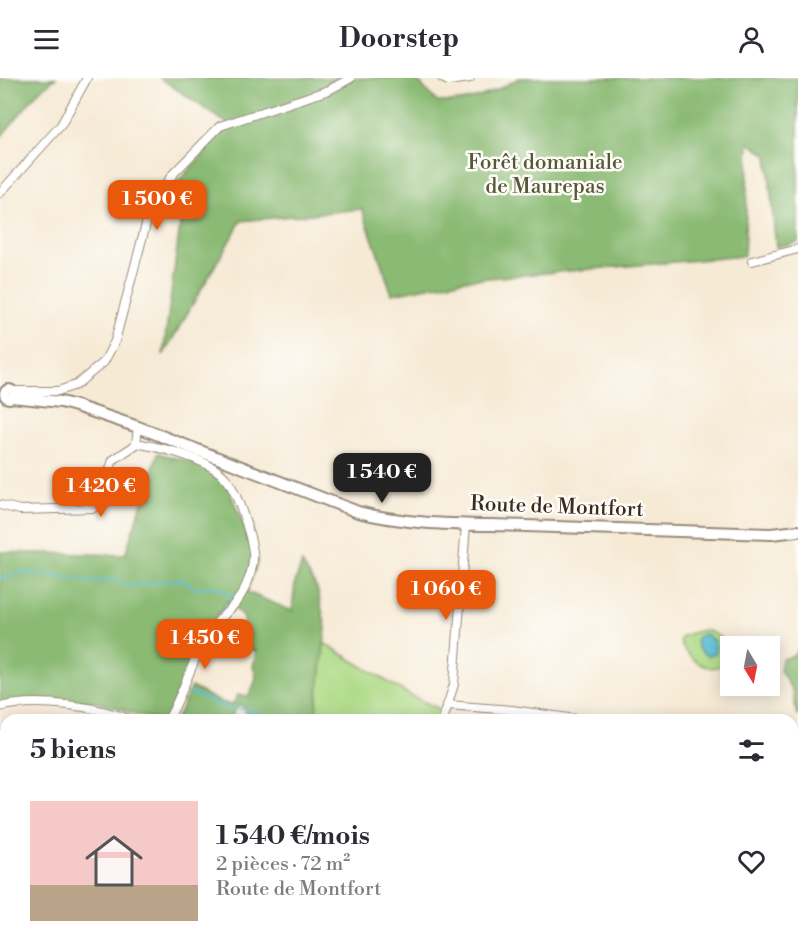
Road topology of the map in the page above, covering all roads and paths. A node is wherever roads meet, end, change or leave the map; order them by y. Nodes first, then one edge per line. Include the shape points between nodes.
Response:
1 (87, 78) edge
2 (351, 78) edge
3 (442, 78) edge
4 (470, 78) edge
5 (0, 193) edge
6 (798, 249) edge
7 (752, 261) dead end
8 (7, 394) edge
9 (138, 427) junction
10 (136, 443) junction
11 (0, 505) edge
12 (466, 524) junction
13 (798, 531) edge
14 (447, 705) junction
15 (0, 707) edge
16 (113, 714) edge
17 (171, 714) edge
18 (445, 714) edge
19 (540, 714) edge

1 - 5 street via 60,125
2 - 8 street via 329,90 220,126 172,174 156,200 115,341 104,362 76,385 58,391
3 - 4 street
6 - 7 street
8 - 9 street, Route de Montfort via 76,405
9 - 10 street
9 - 12 street, Route de Montfort via 358,512 404,521
10 - 11 street via 113,460 94,507 20,510
10 - 17 street via 190,457 211,466 227,480 247,528 254,559 244,590 201,647
12 - 13 street, Route de Montfort via 771,534
12 - 14 street via 454,684
14 - 18 street
14 - 19 street
15 - 16 street via 78,706

